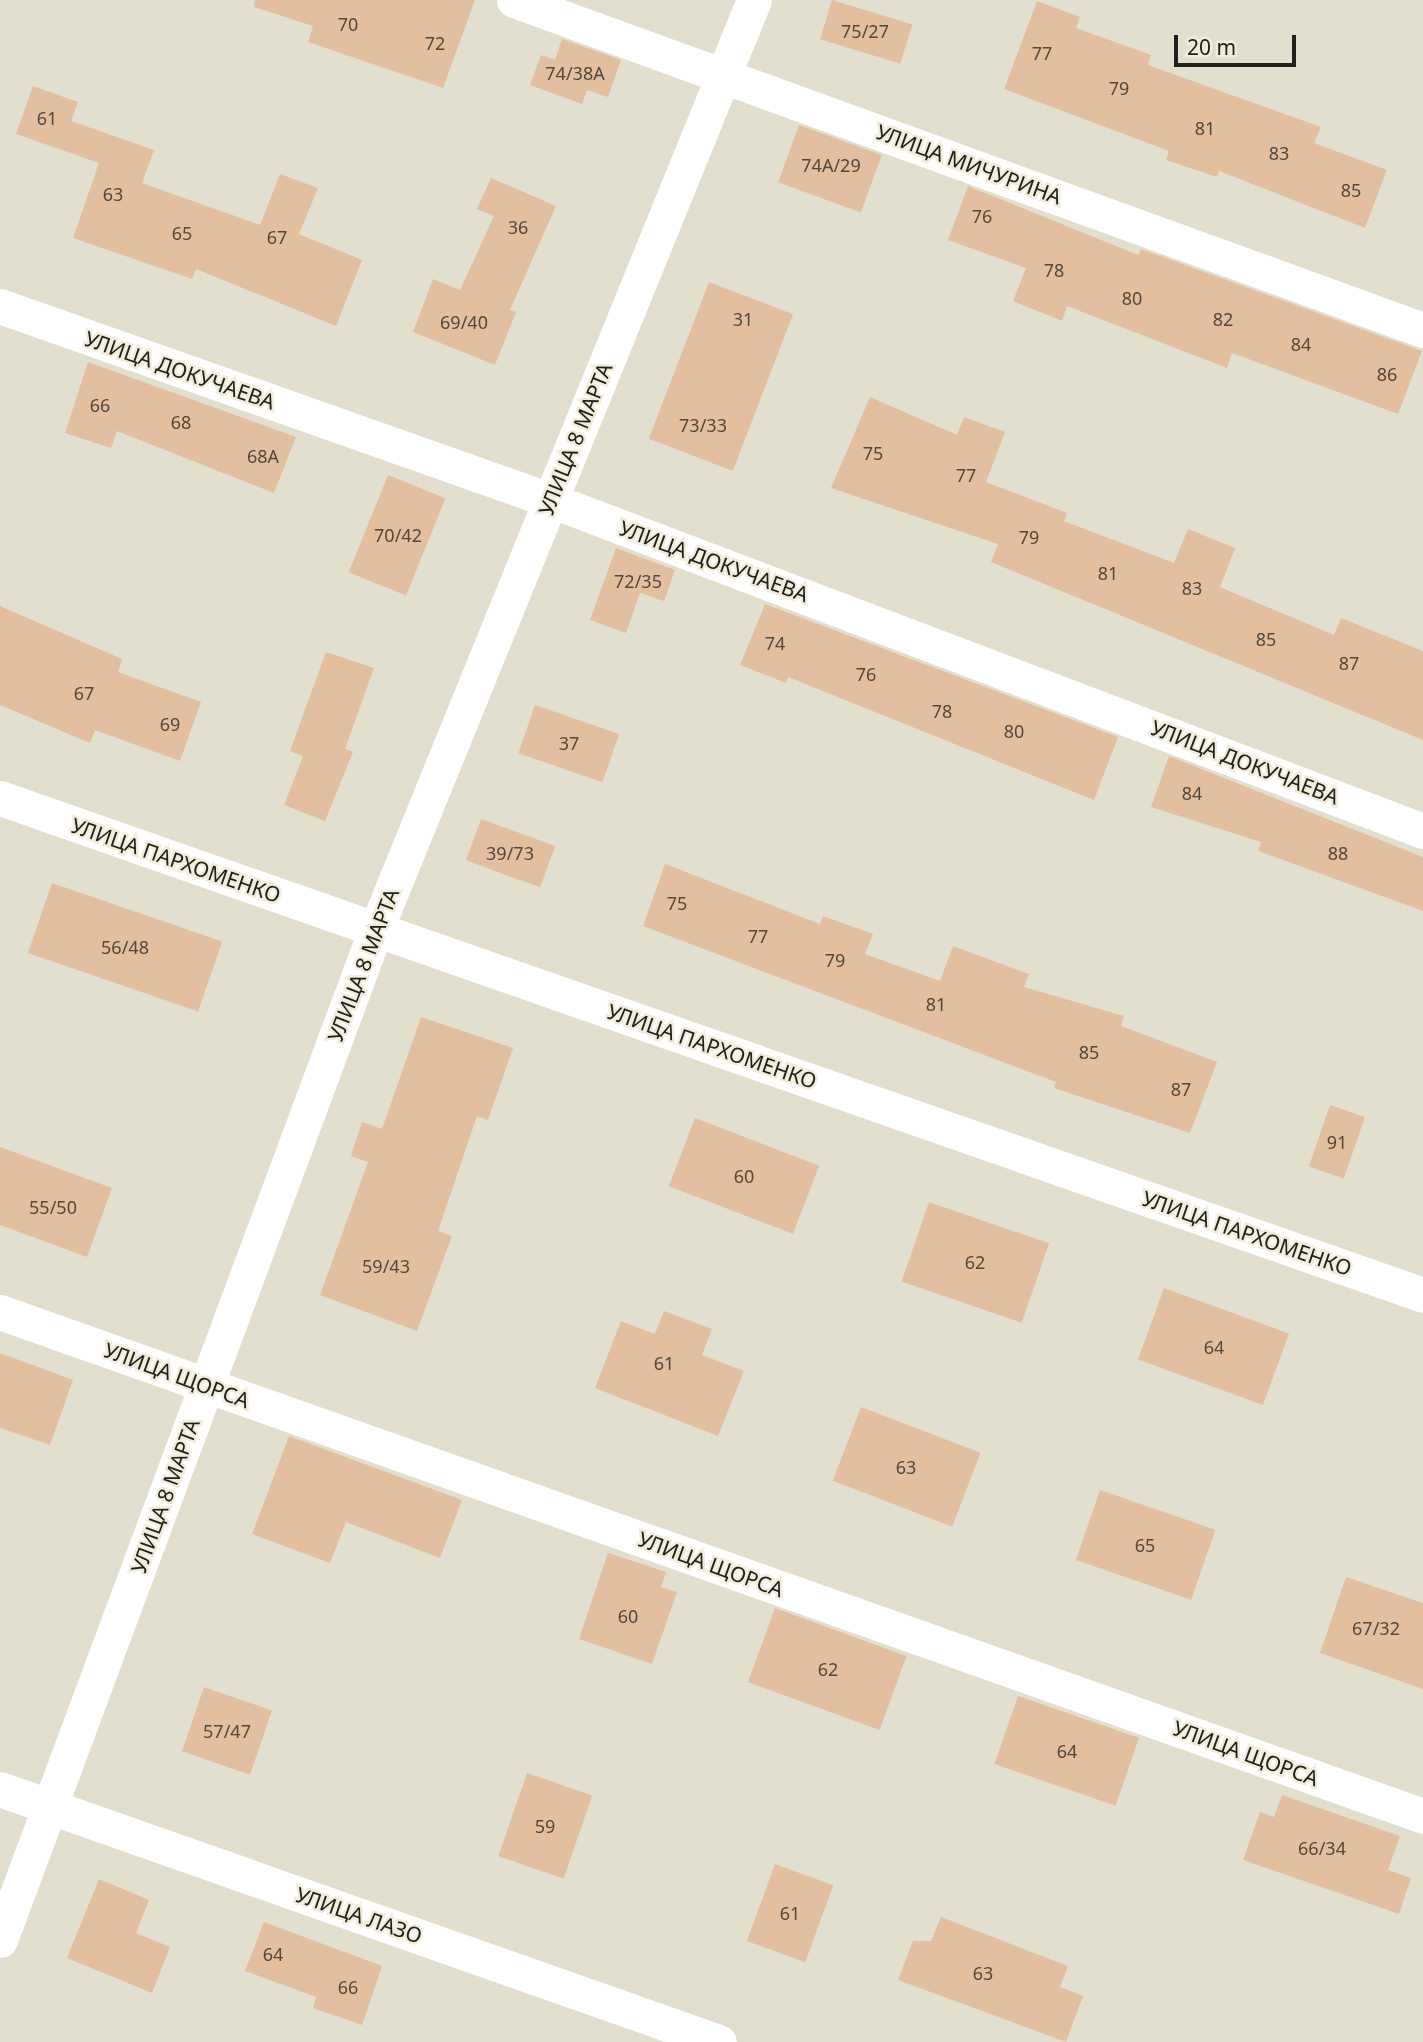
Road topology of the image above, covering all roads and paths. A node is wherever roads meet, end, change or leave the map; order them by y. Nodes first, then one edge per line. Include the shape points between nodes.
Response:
1 (514, 0) edge
2 (754, 0) edge
3 (724, 74) junction
4 (0, 306) edge
5 (1423, 330) edge
6 (550, 500) junction
7 (0, 798) edge
8 (1423, 831) edge
9 (376, 929) junction
10 (1423, 1294) edge
11 (0, 1312) edge
12 (206, 1385) junction
13 (0, 1789) edge
14 (50, 1806) junction
15 (1423, 1816) edge
16 (0, 1940) edge
17 (719, 2042) edge

1 - 3 street, УЛИЦА МИЧУРИНА
2 - 3 street, УЛИЦА 8 МАРТА
3 - 5 street, УЛИЦА МИЧУРИНА
3 - 6 street, УЛИЦА 8 МАРТА
4 - 6 street, УЛИЦА ДОКУЧАЕВА
6 - 8 street, УЛИЦА ДОКУЧАЕВА
6 - 9 street, УЛИЦА 8 МАРТА
7 - 9 street, УЛИЦА ПАРХОМЕНКО
9 - 10 street, УЛИЦА ПАРХОМЕНКО
9 - 12 street, УЛИЦА 8 МАРТА
11 - 12 street, УЛИЦА ЩОРСА
12 - 14 street, УЛИЦА 8 МАРТА
12 - 15 street, УЛИЦА ЩОРСА
13 - 14 street, УЛИЦА ЛАЗО
14 - 16 street, УЛИЦА 8 МАРТА
14 - 17 street, УЛИЦА ЛАЗО

